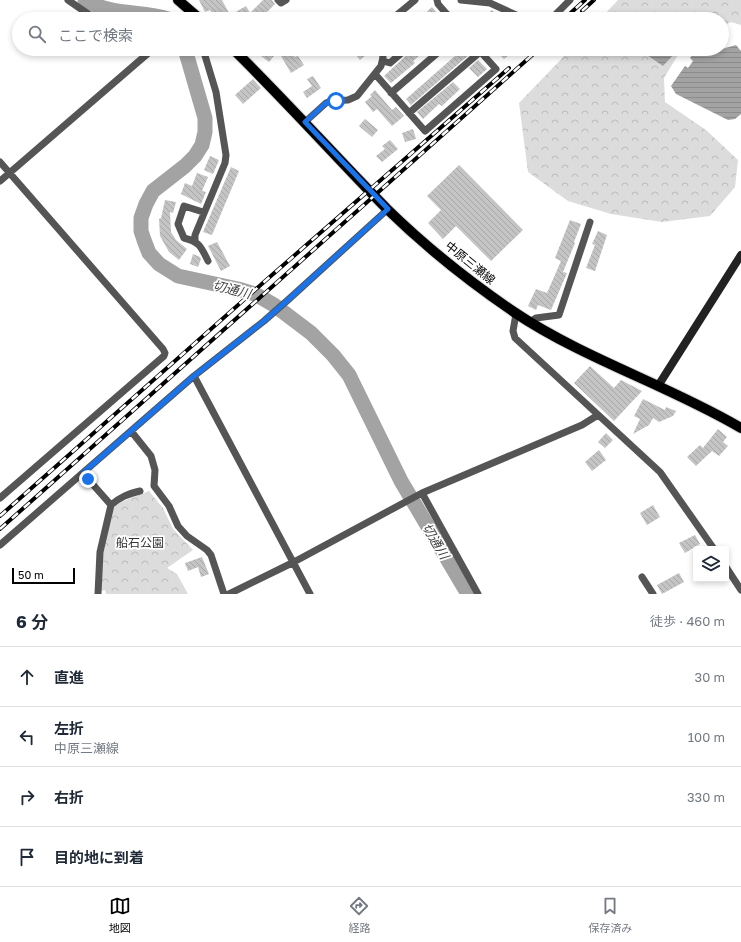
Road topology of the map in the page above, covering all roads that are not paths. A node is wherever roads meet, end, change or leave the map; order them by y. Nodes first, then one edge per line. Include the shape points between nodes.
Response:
1 (68, 0) edge
2 (178, 0) edge
3 (278, 0) edge
4 (286, 0) edge
5 (415, 0) edge
6 (437, 0) edge
7 (460, 0) edge
8 (570, 0) edge
9 (85, 12) edge
10 (189, 12) edge
11 (400, 12) edge
12 (445, 12) edge
13 (510, 12) edge
14 (558, 12) edge
15 (145, 56) edge
16 (205, 56) edge
17 (240, 56) edge
18 (383, 56) edge
19 (398, 56) edge
20 (434, 56) edge
21 (472, 56) edge
22 (484, 56) edge
23 (383, 62) junction
24 (375, 74) junction
25 (392, 93) junction
26 (410, 113) junction
27 (305, 122) junction
28 (0, 162) edge
29 (10, 173) junction
30 (0, 181) edge
31 (388, 209) junction
32 (203, 212) junction
33 (590, 222) dead end
34 (195, 241) junction
35 (741, 255) edge
36 (208, 261) dead end
37 (516, 314) junction
38 (530, 322) junction
39 (194, 376) junction
40 (658, 386) junction
41 (598, 415) junction
42 (741, 428) edge
43 (131, 431) junction
44 (84, 472) junction
45 (140, 491) dead end
46 (422, 493) junction
47 (0, 498) edge
48 (111, 505) junction
49 (0, 545) edge
50 (712, 546) edge
51 (292, 563) junction
52 (729, 572) edge
53 (642, 577) dead end
54 (741, 590) edge
55 (98, 594) edge
56 (224, 594) edge
57 (229, 594) edge
58 (310, 594) edge
59 (478, 594) edge
60 (653, 594) edge

1 - 9 street
2 - 10 main road
3 - 4 street via 281,3
5 - 11 street
6 - 12 street
7 - 13 street via 490,3
8 - 14 street
15 - 29 street
16 - 32 street via 216,92 226,156
17 - 27 main road, 中原三瀬線
18 - 23 street
19 - 23 street via 390,63
20 - 25 street
21 - 26 street
22 - 26 street via 496,69 425,131
23 - 24 street
24 - 25 street
24 - 27 street via 353,99 326,103
25 - 26 street
27 - 31 main road, 中原三瀬線
28 - 29 street
29 - 30 street
29 - 47 street via 165,353
31 - 37 main road, 中原三瀬線 via 434,251
31 - 39 street via 264,321
32 - 34 street
32 - 34 street via 184,206 178,224 184,238
33 - 38 street via 559,315 536,318
34 - 36 street via 202,248
35 - 40 street
37 - 38 main road, 中原三瀬線
37 - 41 street via 513,330 515,338
38 - 40 main road, 中原三瀬線 via 561,340
39 - 43 street
39 - 51 street
40 - 42 main road, 中原三瀬線
41 - 46 street via 582,425
41 - 50 street via 660,472
43 - 44 street
43 - 56 street via 151,456 155,470 154,486 169,506 178,526 211,555
44 - 48 street
44 - 49 street
45 - 48 street via 127,494
46 - 51 street
46 - 59 street
48 - 55 street via 100,552
51 - 57 street
51 - 58 street
52 - 54 street
53 - 60 street

